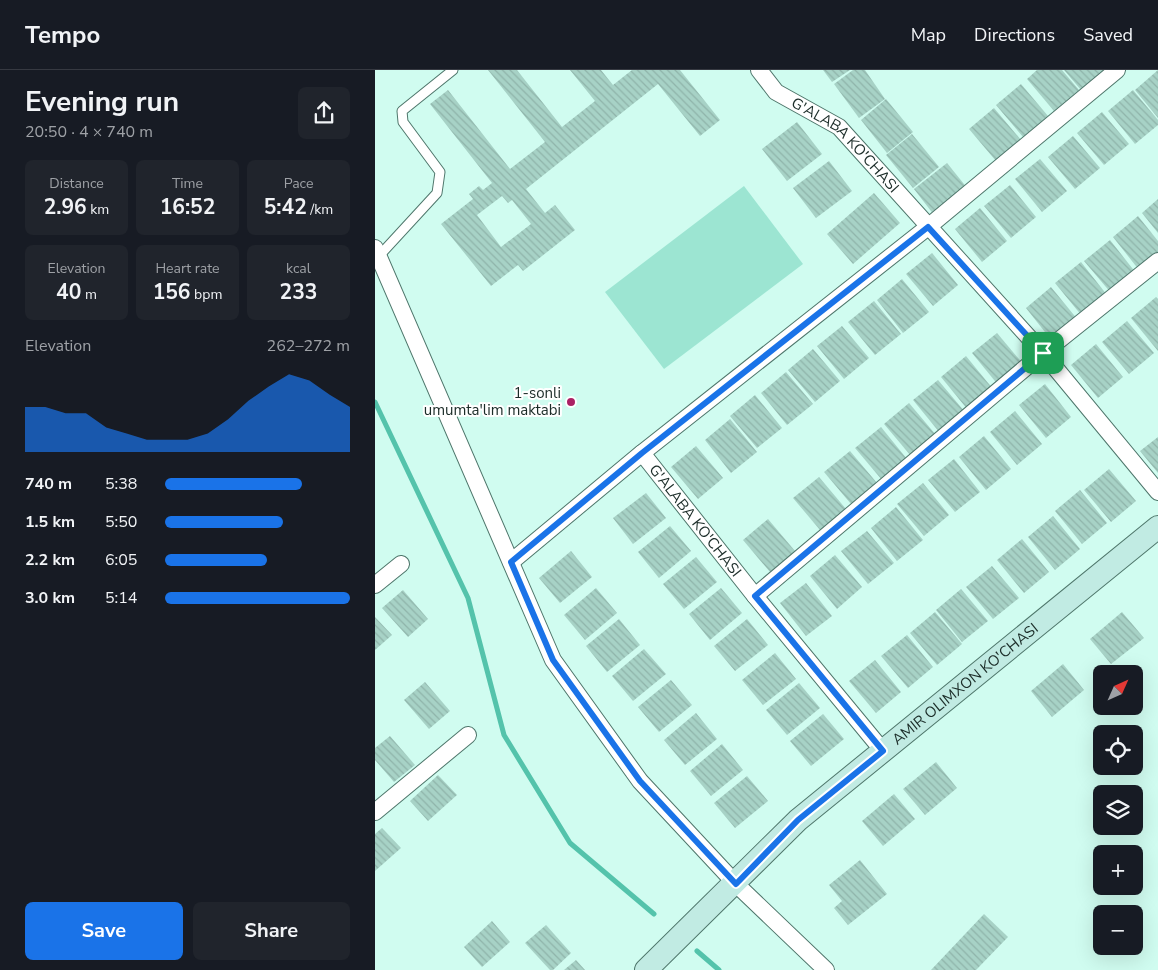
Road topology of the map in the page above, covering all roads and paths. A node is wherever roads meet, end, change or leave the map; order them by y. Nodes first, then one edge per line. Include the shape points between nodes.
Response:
1 (453, 70) edge
2 (759, 70) edge
3 (1117, 70) edge
4 (928, 227) junction
5 (377, 252) edge
6 (1158, 261) edge
7 (1043, 353) junction
8 (642, 453) junction
9 (1158, 492) edge
10 (1158, 527) edge
11 (511, 562) junction
12 (401, 564) dead end
13 (375, 585) edge
14 (755, 596) junction
15 (468, 735) dead end
16 (883, 751) junction
17 (375, 812) edge
18 (736, 884) junction
19 (646, 970) edge
20 (826, 970) edge

1 - 5 lane via 402,111 403,122 440,172 437,193
2 - 4 street, G'ALABA KO'CHASI via 776,92 839,127
3 - 4 street
4 - 7 street, G'ALABA KO'CHASI
4 - 8 street
5 - 11 street
6 - 7 street
7 - 9 street, G'ALABA KO'CHASI
7 - 14 street
8 - 11 street
8 - 14 street, G'ALABA KO'CHASI
10 - 16 street, AMIR OLIMXON KO'CHASI
11 - 18 street via 553,660 640,781
12 - 13 street
14 - 16 street, G'ALABA KO'CHASI
15 - 17 street
16 - 18 street, AMIR OLIMXON KO'CHASI via 798,820
18 - 19 street, AMIR OLIMXON KO'CHASI
18 - 20 street

